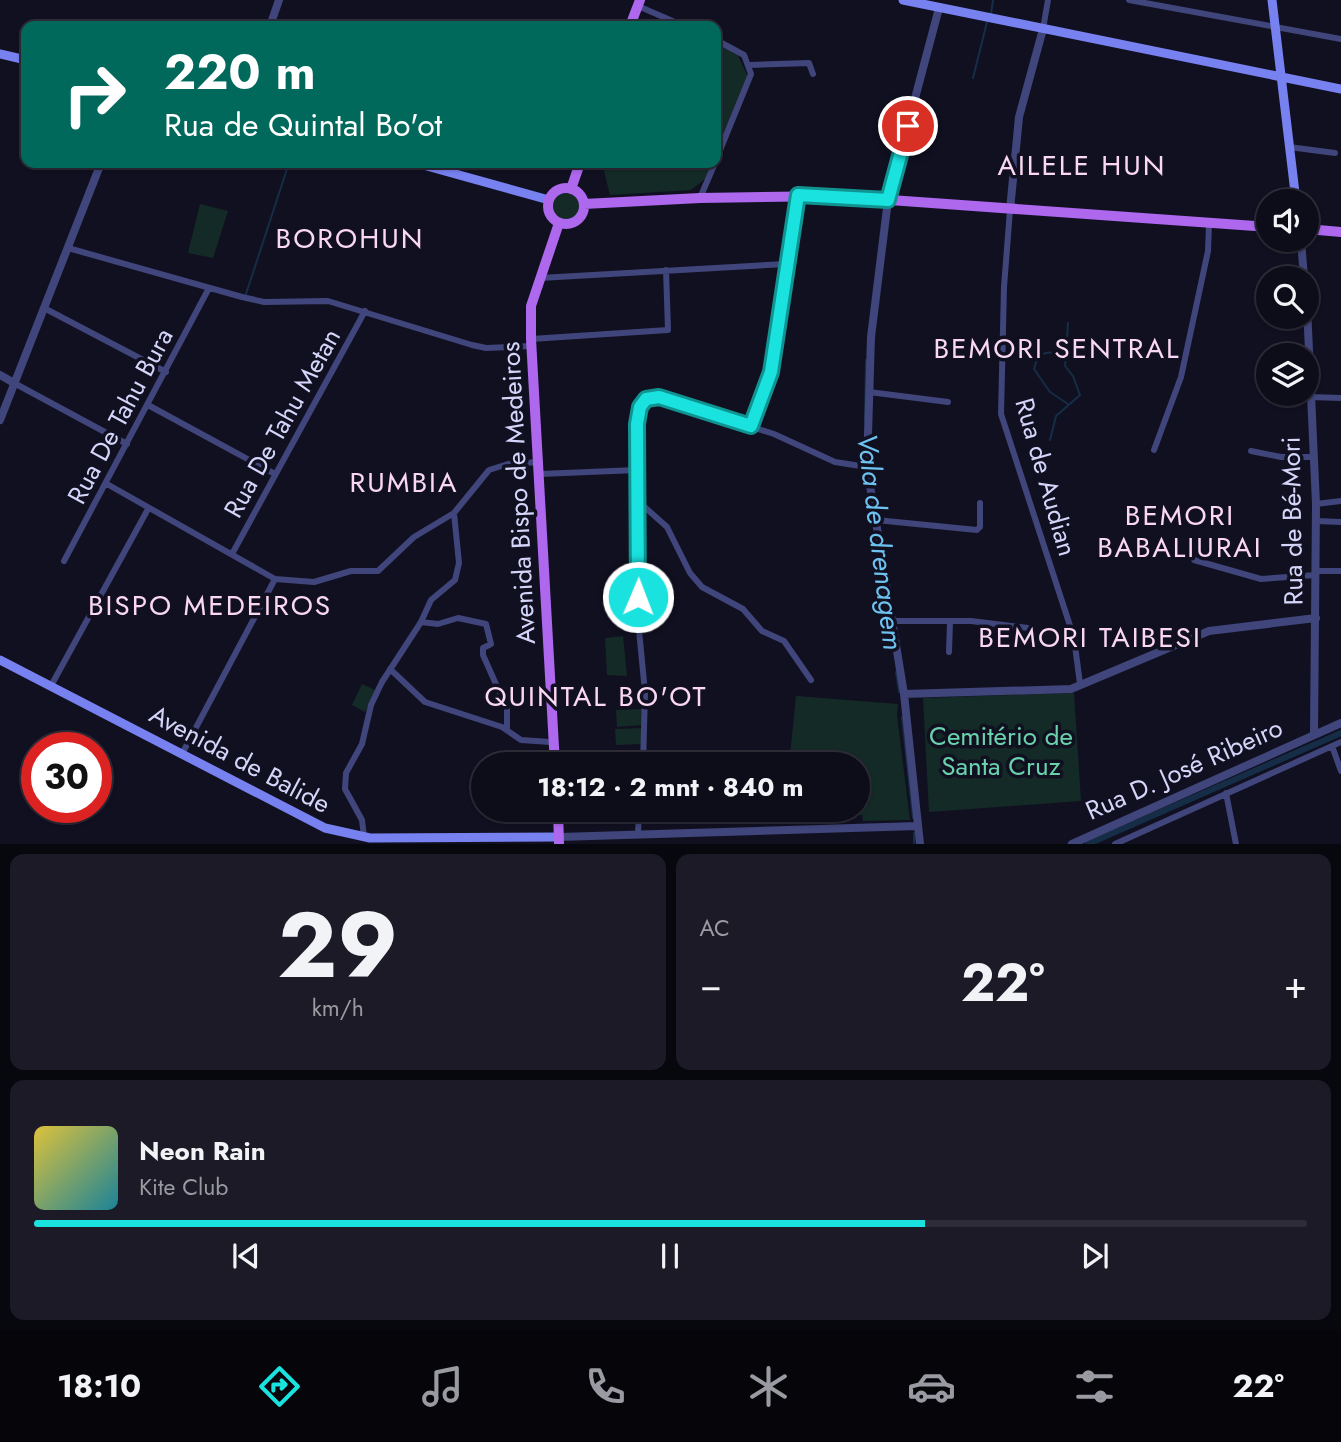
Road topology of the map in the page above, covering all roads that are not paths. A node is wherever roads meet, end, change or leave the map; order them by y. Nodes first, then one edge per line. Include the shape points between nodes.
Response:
1 (279, 0) edge
2 (903, 0) edge
3 (1048, 0) edge
4 (1129, 0) edge
5 (1272, 0) edge
6 (639, 3) edge
7 (939, 8) junction
8 (272, 21) edge
9 (632, 21) edge
10 (674, 21) edge
11 (1274, 27) junction
12 (1043, 29) junction
13 (1341, 39) edge
14 (721, 43) edge
15 (0, 54) edge
16 (21, 59) edge
17 (750, 65) junction
18 (813, 74) dead end
19 (1279, 77) junction
20 (1341, 89) edge
21 (721, 146) edge
22 (1289, 147) junction
23 (1335, 153) dead end
24 (98, 168) edge
25 (434, 168) edge
26 (578, 168) edge
27 (712, 168) edge
28 (571, 188) junction
29 (1294, 189) edge
30 (798, 195) junction
31 (700, 198) junction
32 (549, 200) junction
33 (888, 200) junction
34 (584, 204) junction
35 (1010, 209) junction
36 (559, 223) junction
37 (1209, 225) junction
38 (1256, 227) edge
39 (1319, 230) edge
40 (1341, 232) edge
41 (68, 248) junction
42 (786, 264) junction
43 (666, 270) junction
44 (538, 278) junction
45 (209, 288) junction
46 (44, 307) junction
47 (366, 311) junction
48 (531, 342) junction
49 (166, 372) junction
50 (0, 375) edge
51 (14, 383) junction
52 (869, 392) junction
53 (1319, 397) edge
54 (1341, 398) edge
55 (948, 402) dead end
56 (148, 405) junction
57 (1310, 406) edge
58 (0, 420) edge
59 (751, 426) junction
60 (127, 444) junction
61 (1154, 450) dead end
62 (1251, 451) dead end
63 (1313, 457) junction
64 (539, 462) junction
65 (865, 467) junction
66 (637, 470) junction
67 (275, 474) junction
68 (540, 474) junction
69 (107, 484) junction
70 (1341, 501) edge
71 (639, 502) junction
72 (980, 503) dead end
73 (1316, 503) junction
74 (148, 509) junction
75 (454, 513) junction
76 (876, 520) junction
77 (1316, 521) junction
78 (1341, 522) edge
79 (232, 554) junction
80 (1194, 560) dead end
81 (64, 561) dead end
82 (1341, 571) edge
83 (1316, 573) junction
84 (275, 579) junction
85 (1316, 618) junction
86 (894, 621) junction
87 (421, 622) junction
88 (950, 622) junction
89 (1028, 628) dead end
90 (949, 652) dead end
91 (0, 660) edge
92 (390, 669) junction
93 (811, 680) dead end
94 (51, 684) junction
95 (1080, 684) junction
96 (904, 694) junction
97 (1341, 723) edge
98 (507, 730) junction
99 (1314, 733) junction
100 (550, 742) dead end
101 (1341, 742) edge
102 (1332, 746) junction
103 (183, 752) junction
104 (554, 752) edge
105 (643, 752) edge
106 (1341, 771) edge
107 (1226, 793) junction
108 (558, 822) edge
109 (639, 822) edge
110 (918, 826) junction
111 (638, 835) junction
112 (659, 839) edge
113 (367, 840) edge
114 (559, 840) edge
115 (920, 844) edge
116 (1072, 844) edge
117 (1115, 844) edge
118 (1236, 844) edge

1 - 8 street
2 - 7 main road
3 - 12 street
4 - 11 street
5 - 11 main road
6 - 9 main road
6 - 10 street
7 - 12 main road
7 - 33 street
11 - 13 street
11 - 19 main road
12 - 19 main road
12 - 35 street, Rua de Audian via 1019,117
14 - 17 street via 744,55
15 - 16 main road
17 - 18 street via 809,63
17 - 21 street via 751,74
19 - 20 main road
19 - 22 main road
22 - 23 street
22 - 29 main road
24 - 41 street
25 - 32 main road
26 - 28 main road
27 - 31 street
28 - 32 main road via 555,191
28 - 34 main road
30 - 31 main road
30 - 33 main road
30 - 42 street
31 - 34 main road
32 - 36 main road via 548,211
33 - 35 main road
33 - 52 street
34 - 36 main road via 579,219
35 - 37 main road
35 - 95 street, Rua de Audian via 1001,414 1074,638
36 - 44 main road, Avenida Bispo de Medeiros
37 - 38 main road
37 - 61 street via 1208,251 1181,377
39 - 40 main road
41 - 45 street
41 - 46 street
42 - 43 street
42 - 59 street via 771,372
43 - 44 street
43 - 48 street via 668,330
44 - 48 main road, Avenida Bispo de Medeiros via 531,306
45 - 47 street via 264,302 328,301
45 - 49 street, Rua De Tahu Bura
46 - 49 street
46 - 51 street
47 - 48 street via 472,345 494,348
47 - 67 street, Rua De Tahu Metan
48 - 64 main road, Avenida Bispo de Medeiros
49 - 56 street, Rua De Tahu Bura
50 - 51 street
51 - 58 street
51 - 60 street
52 - 55 street
52 - 65 street
53 - 54 street
56 - 60 street, Rua De Tahu Bura
56 - 67 street
57 - 63 street, Rua de Bé-Mori
59 - 65 street via 835,462
59 - 66 street via 659,397 646,399 637,424
60 - 69 street, Rua De Tahu Bura
62 - 63 street
63 - 73 street, Rua de Bé-Mori
64 - 68 main road, Avenida Bispo de Medeiros
64 - 75 street via 489,470
65 - 76 street
66 - 68 street
66 - 71 street
67 - 79 street, Rua De Tahu Metan
68 - 104 main road, Avenida Bispo de Medeiros
69 - 74 street
69 - 81 street, Rua De Tahu Bura
70 - 73 street
71 - 93 street via 667,527 702,587 743,609 762,631 784,641
71 - 105 street
72 - 76 street via 977,530
73 - 77 street, Rua de Bé-Mori
74 - 79 street
74 - 94 street
75 - 84 street via 414,537 377,572 351,571 314,582
75 - 87 street via 456,576 453,584 432,600
76 - 86 street
77 - 78 street
77 - 83 street, Rua de Bé-Mori
79 - 84 street
80 - 83 street via 1261,579
82 - 83 street
83 - 85 street, Rua de Bé-Mori
84 - 103 street
85 - 95 street via 1209,631
85 - 99 street, Rua de Bé-Mori
86 - 88 street
86 - 96 street
87 - 92 street
87 - 98 street via 438,624 458,618 486,624 491,644 483,648 483,655 507,709
88 - 89 street
88 - 90 street
91 - 94 main road, Avenida de Balide
92 - 98 street via 425,702
92 - 113 street via 371,705 362,744 344,782
94 - 103 main road, Avenida de Balide
95 - 96 street via 1071,689 1010,693
96 - 110 street
97 - 99 street, Rua D. José Ribeiro
98 - 100 street via 521,740
99 - 116 street, Rua D. José Ribeiro
101 - 102 street
102 - 106 street
102 - 107 street
103 - 113 main road, Avenida de Balide via 309,822
107 - 117 street
107 - 118 street
108 - 114 main road
109 - 111 street
110 - 112 street
110 - 115 street
111 - 112 street
111 - 114 street
113 - 114 main road, Avenida de Balide

